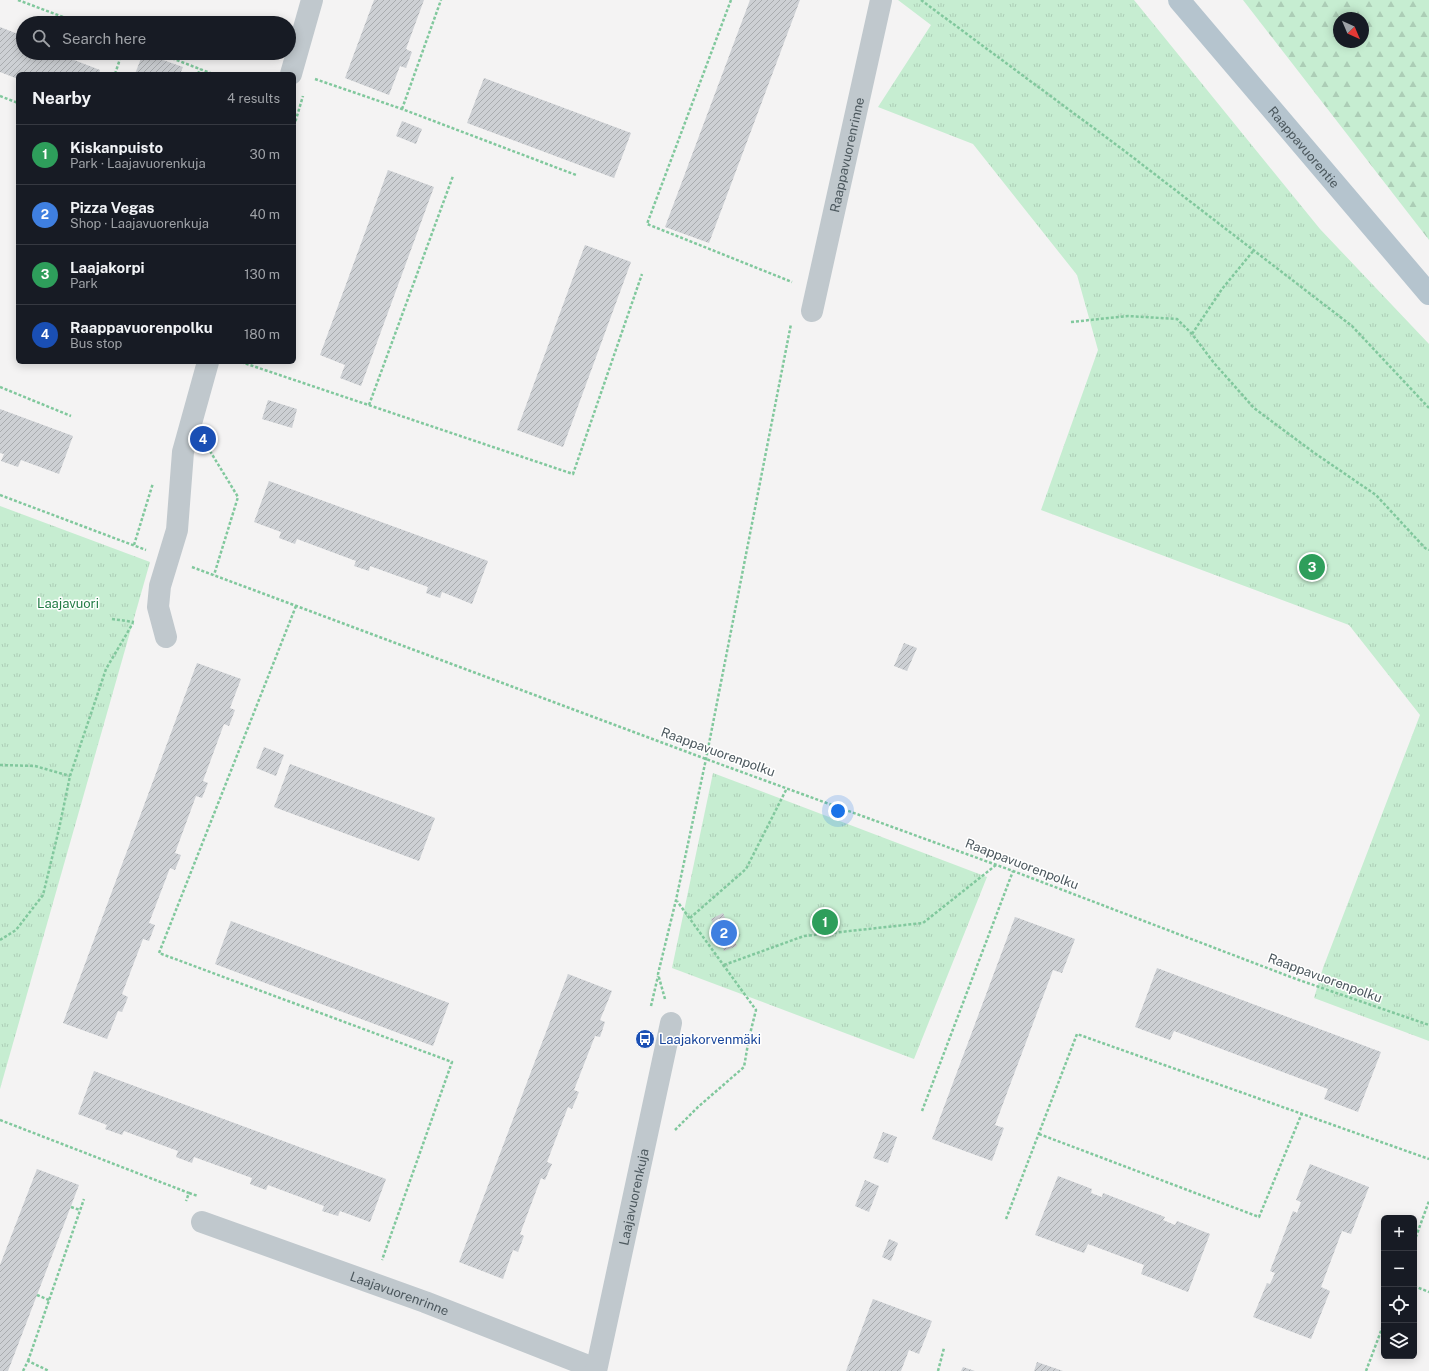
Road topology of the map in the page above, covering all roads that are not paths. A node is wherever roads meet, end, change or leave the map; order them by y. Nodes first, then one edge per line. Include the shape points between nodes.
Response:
1 (312, 0) edge
2 (881, 0) edge
3 (1179, 0) edge
4 (300, 75) edge
5 (1429, 294) edge
6 (812, 311) dead end
7 (207, 364) edge
8 (166, 637) dead end
9 (671, 1023) road end
10 (202, 1222) road end
11 (596, 1370) edge

1 - 4 street
2 - 6 street, Raappavuorenrinne
3 - 5 main road, Raappavuorentie
7 - 8 street via 183,452 177,530 160,586 158,607
9 - 11 street, Laajavuorenkuja
10 - 11 street, Laajavuorenrinne via 425,1302

